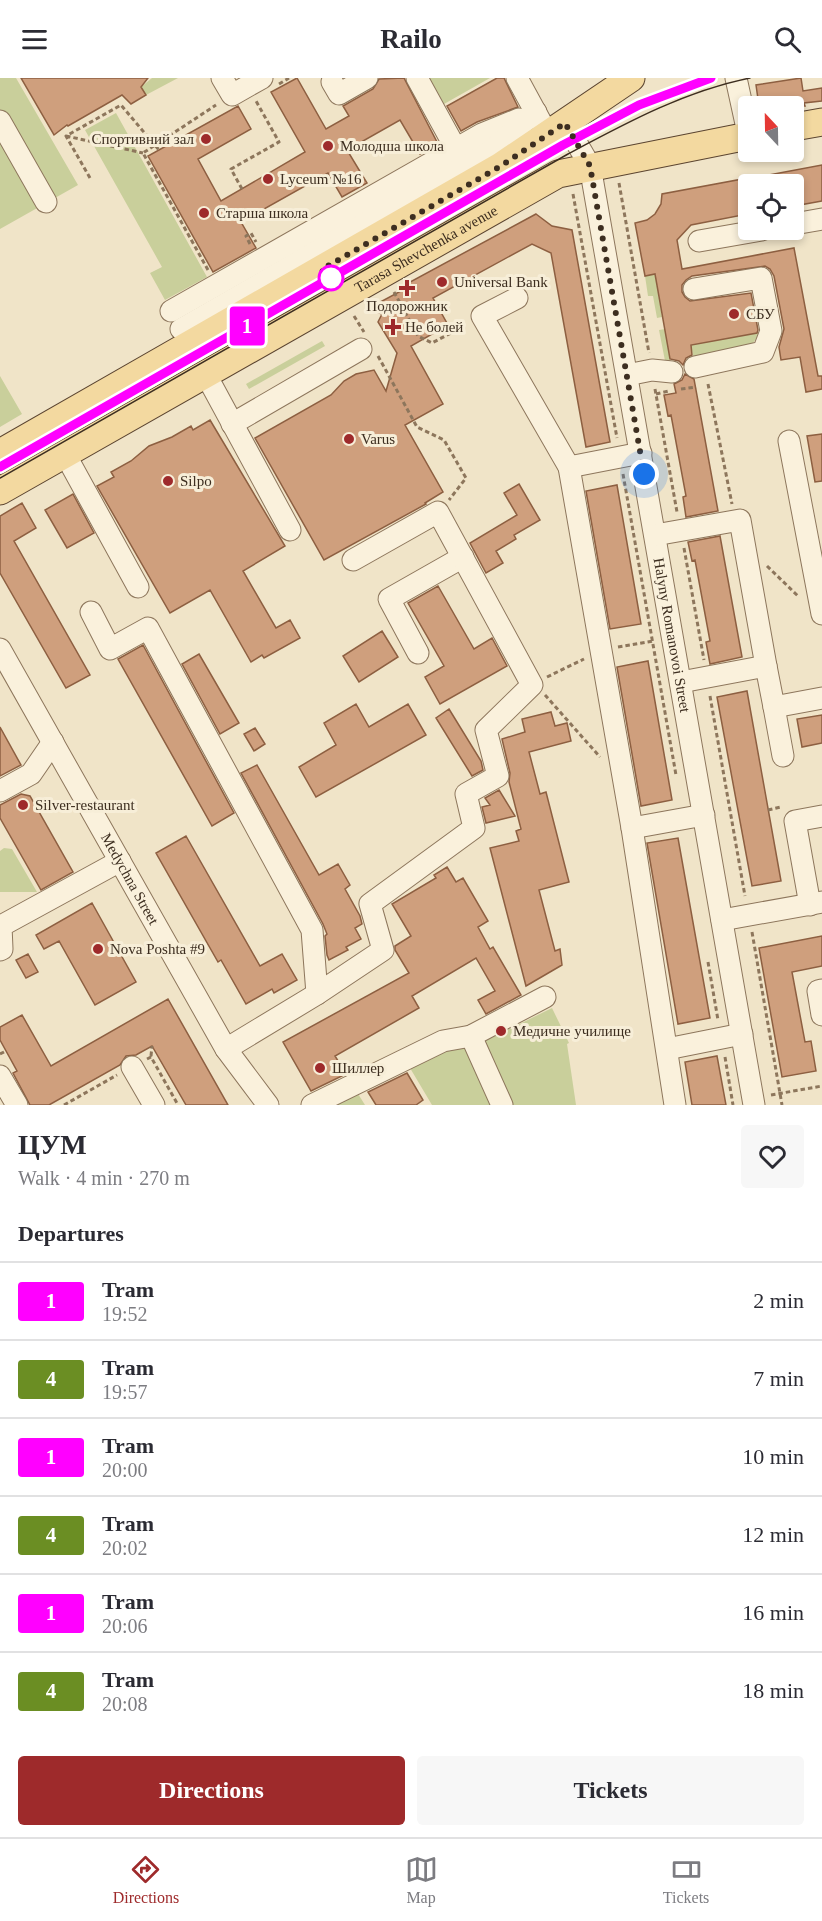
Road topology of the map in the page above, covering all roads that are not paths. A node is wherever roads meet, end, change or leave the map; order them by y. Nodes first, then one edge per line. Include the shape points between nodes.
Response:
1 (367, 78) edge
2 (417, 78) edge
3 (517, 78) edge
4 (631, 78) edge
5 (736, 78) edge
6 (332, 82) dead end
7 (740, 96) edge
8 (0, 121) edge
9 (822, 122) edge
10 (549, 123) junction
11 (804, 125) edge
12 (738, 137) edge
13 (461, 157) junction
14 (590, 166) junction
15 (46, 202) dead end
16 (822, 219) edge
17 (804, 222) edge
18 (738, 234) edge
19 (699, 241) dead end
20 (694, 289) dead end
21 (517, 298) dead end
22 (367, 346) road end
23 (695, 367) dead end
24 (662, 371) road end
25 (205, 373) junction
26 (627, 375) junction
27 (232, 424) junction
28 (789, 441) dead end
29 (0, 453) edge
30 (65, 454) junction
31 (630, 455) junction
32 (569, 467) junction
33 (0, 491) edge
34 (290, 530) dead end
35 (655, 535) junction
36 (463, 557) junction
37 (353, 561) dead end
38 (138, 587) dead end
39 (814, 609) edge
40 (91, 612) dead end
41 (0, 649) edge
42 (418, 653) dead end
43 (766, 666) junction
44 (681, 682) junction
45 (822, 698) edge
46 (774, 707) junction
47 (53, 742) junction
48 (783, 756) dead end
49 (0, 791) edge
50 (704, 815) junction
51 (822, 816) edge
52 (632, 828) junction
53 (120, 861) junction
54 (816, 903) edge
55 (722, 920) junction
56 (1, 925) edge
57 (0, 950) edge
58 (822, 990) edge
59 (317, 994) junction
60 (545, 997) dead end
61 (822, 1015) edge
62 (471, 1036) junction
63 (732, 1036) junction
64 (226, 1048) junction
65 (667, 1049) junction
66 (142, 1062) road end
67 (0, 1076) edge
68 (747, 1103) edge
69 (17, 1105) edge
70 (154, 1105) edge
71 (268, 1105) edge
72 (312, 1105) edge
73 (502, 1105) edge
74 (675, 1105) edge

1 - 6 street via 339,94
2 - 13 street
3 - 10 street
4 - 10 main road
5 - 7 street
8 - 15 street
9 - 11 main road
10 - 13 street via 488,153
10 - 14 street
10 - 29 main road via 501,166
12 - 14 main road, Tarasa Shevchenka avenue
13 - 13 street via 176,320 216,285
14 - 25 main road, Tarasa Shevchenka avenue via 558,174
14 - 26 street, Halyny Romanovoi Street
16 - 17 street
18 - 19 street
20 - 23 street via 761,278 771,331 763,352
21 - 32 street via 482,316
22 - 27 street
24 - 26 street
25 - 27 street
25 - 30 main road, Tarasa Shevchenka avenue
26 - 31 street, Halyny Romanovoi Street
27 - 34 street
28 - 39 street
30 - 33 main road, Tarasa Shevchenka avenue
30 - 38 street
31 - 32 street
31 - 35 street, Halyny Romanovoi Street
32 - 52 street
35 - 43 street via 740,520
35 - 44 street, Halyny Romanovoi Street
36 - 37 street via 438,512
36 - 42 street via 389,599
36 - 59 street via 532,685 486,730 498,776 466,794 474,828 370,904 383,950
40 - 59 street via 110,649 148,628 312,930
41 - 47 street, Medychna Street
43 - 44 street
43 - 46 street
44 - 50 street, Halyny Romanovoi Street
45 - 46 street
46 - 48 street
47 - 49 street via 31,774
47 - 53 street, Medychna Street
50 - 52 street
50 - 55 street, Halyny Romanovoi Street
51 - 54 street via 793,813
52 - 65 street
53 - 56 street
53 - 64 street, Medychna Street
54 - 55 street
55 - 63 street, Halyny Romanovoi Street
56 - 57 street
58 - 61 street via 818,991
59 - 64 street
60 - 62 street
62 - 72 street via 443,1041
62 - 73 street
63 - 65 street
63 - 68 street, Halyny Romanovoi Street
64 - 71 street, Medychna Street
65 - 74 street
66 - 70 street
67 - 69 street

